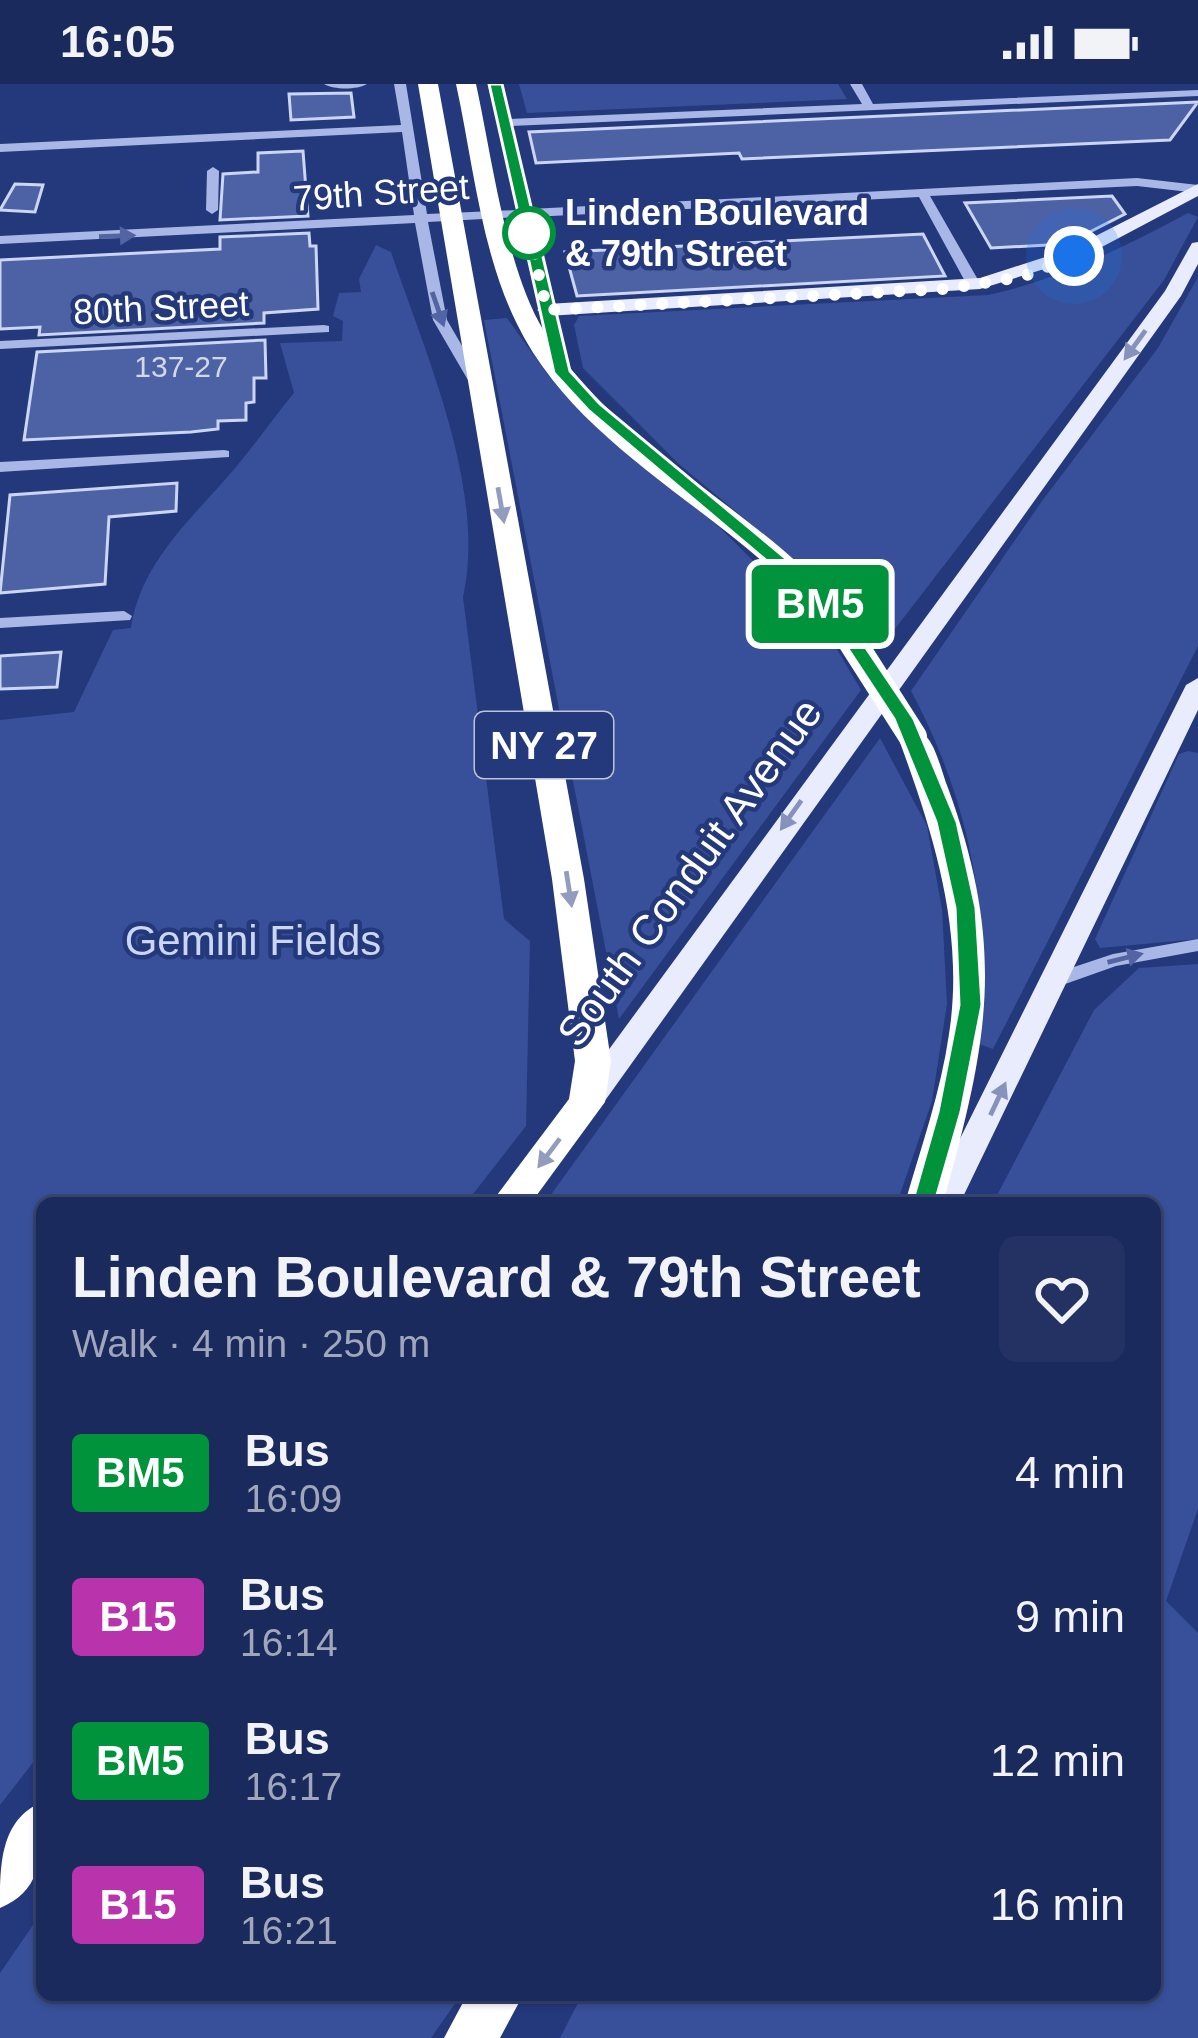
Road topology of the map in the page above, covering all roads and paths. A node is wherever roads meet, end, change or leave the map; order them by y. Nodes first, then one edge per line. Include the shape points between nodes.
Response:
1 (329, 84) edge
2 (361, 84) edge
3 (413, 84) edge
4 (428, 84) edge
5 (466, 84) edge
6 (495, 84) edge
7 (856, 84) edge
8 (1198, 93) edge
9 (401, 94) edge
10 (869, 107) junction
11 (505, 123) junction
12 (406, 128) junction
13 (0, 148) edge
14 (213, 171) dead end
15 (1198, 189) edge
16 (922, 192) junction
17 (212, 210) dead end
18 (524, 212) junction
19 (492, 214) junction
20 (452, 218) junction
21 (419, 220) junction
22 (0, 240) edge
23 (1198, 247) edge
24 (974, 286) junction
25 (534, 310) junction
26 (324, 329) dead end
27 (0, 345) edge
28 (480, 390) junction
29 (224, 454) dead end
30 (0, 466) edge
31 (124, 616) dead end
32 (0, 623) edge
33 (1198, 687) edge
34 (1189, 720) edge
35 (1198, 945) edge
36 (1054, 981) junction
37 (587, 1102) junction
38 (515, 1197) edge
39 (926, 1197) edge
40 (947, 1197) edge
41 (36, 1833) edge
42 (0, 1884) edge
43 (493, 2001) edge
44 (505, 2001) edge
45 (470, 2038) edge
46 (489, 2038) edge

1 - 2 street
3 - 9 highway
4 - 20 highway, NY 27
5 - 19 highway
6 - 11 street
7 - 10 street
8 - 10 street
9 - 12 street
10 - 11 street
11 - 18 street
12 - 13 street
12 - 21 street
14 - 17 street
15 - 16 street, 79th Street via 1137,182
15 - 24 main road via 1074,256
16 - 18 street, 79th Street
16 - 24 street
18 - 19 street, 79th Street
18 - 25 street
19 - 20 street, 79th Street
19 - 25 highway
20 - 21 street, 79th Street
20 - 28 highway, NY 27
22 -> 21 street, 79th Street
21 -> 28 street via 440,320
23 -> 37 main road, South Conduit Avenue
24 - 25 main road
25 - 39 highway, bridge via 562,373 793,574 851,640 913,737 946,822 965,908 970,1005
26 - 27 street, 80th Street
28 -> 37 highway, NY 27 via 589,1015
29 - 30 street
31 - 32 street
33 - 34 main road
34 - 36 main road
36 -> 35 street
40 -> 36 main road
37 -> 38 highway, South Conduit Avenue
41 - 42 highway
43 - 45 highway
44 - 46 street

